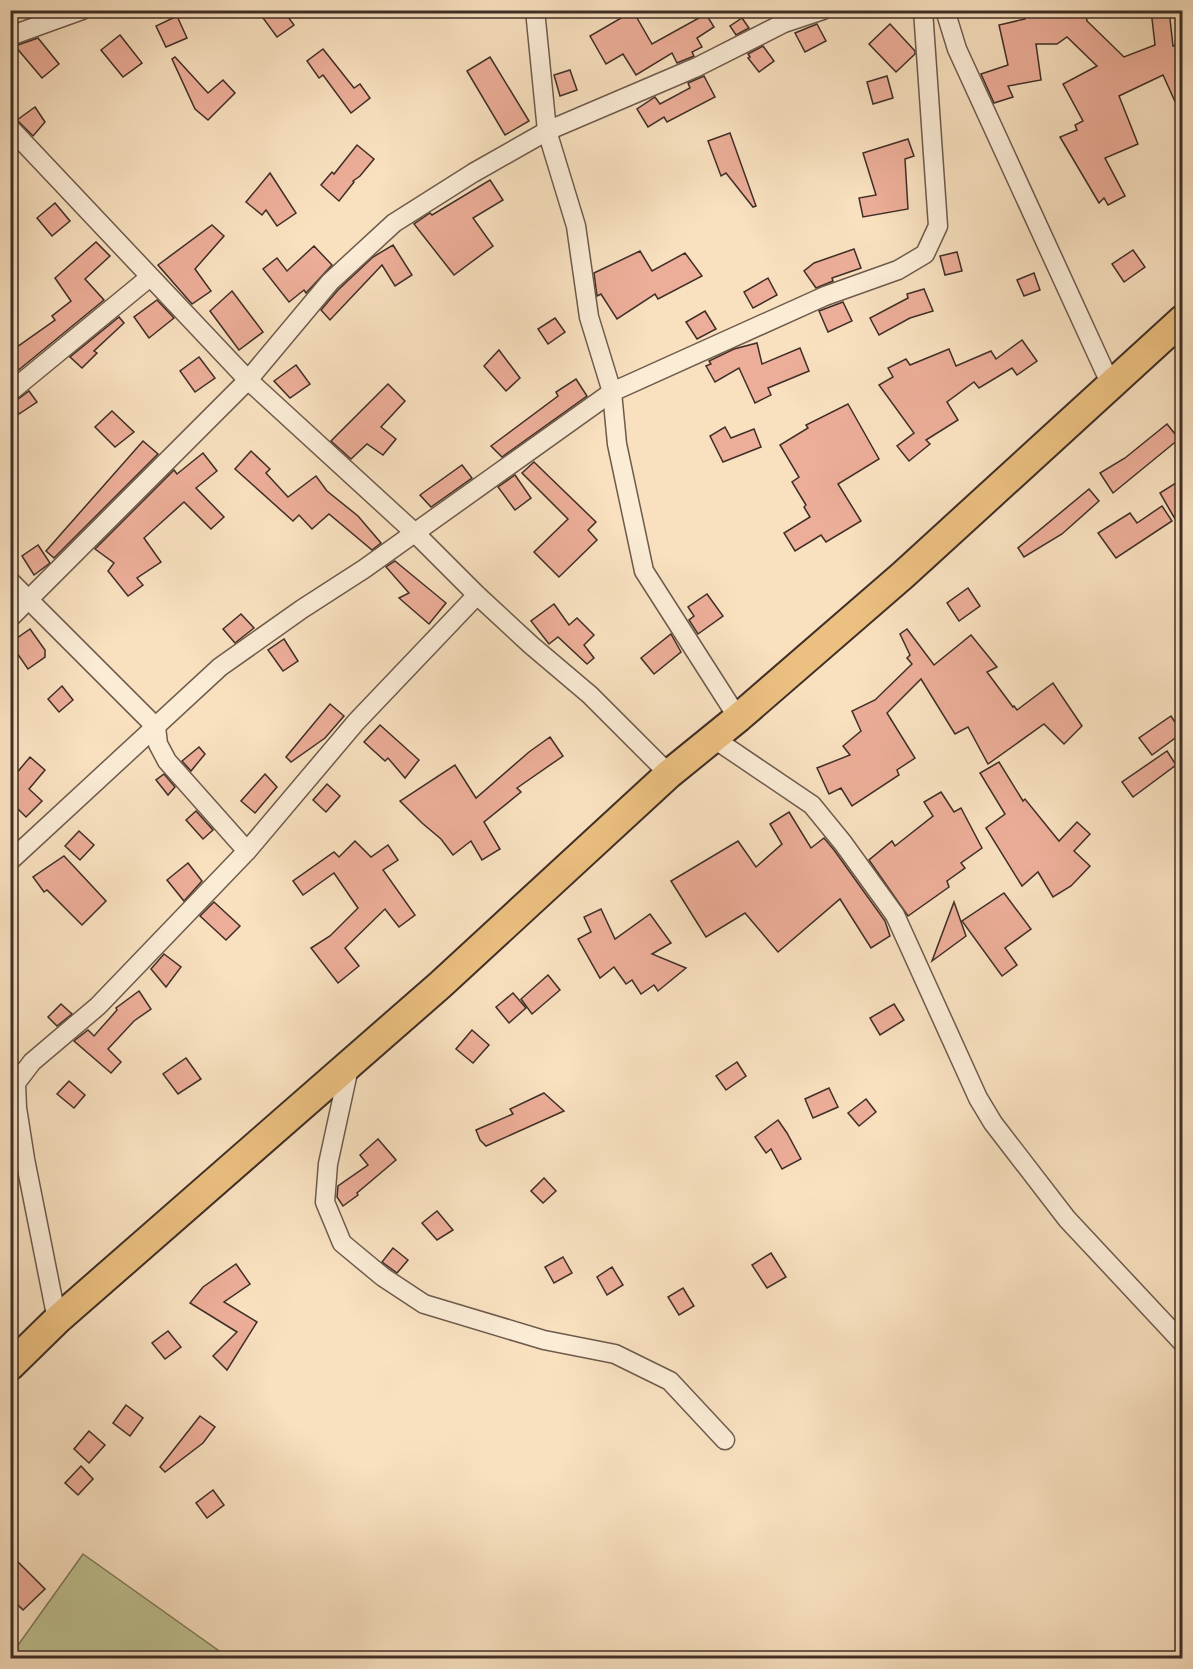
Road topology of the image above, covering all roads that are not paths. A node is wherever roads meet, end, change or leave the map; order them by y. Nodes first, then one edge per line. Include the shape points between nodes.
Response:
1 (81, 10) edge
2 (536, 10) edge
3 (823, 10) edge
4 (923, 10) edge
5 (945, 10) edge
6 (10, 36) edge
7 (10, 128) edge
8 (547, 131) junction
9 (150, 277) junction
10 (1182, 320) edge
11 (248, 380) junction
12 (1111, 385) junction
13 (10, 392) edge
14 (612, 392) junction
15 (415, 533) junction
16 (10, 581) edge
17 (477, 595) junction
18 (28, 601) junction
19 (10, 618) edge
20 (738, 718) junction
21 (156, 727) junction
22 (713, 738) junction
23 (669, 774) junction
24 (247, 851) junction
25 (10, 861) edge
26 (351, 1063) junction
27 (57, 1320) junction
28 (1182, 1342) edge
29 (10, 1366) edge
30 (725, 1440) dead end

1 - 6 street
2 - 8 street
3 - 8 street via 784,23 697,67
4 - 14 street via 938,226 926,254 898,270 825,296
5 - 12 street via 957,49
7 - 9 street
8 - 11 street via 393,223 330,282
8 - 14 street via 576,226 589,317
9 - 11 street
9 - 13 street
10 - 12 main road
11 - 15 street
11 - 18 street
12 - 20 main road via 903,575
14 - 15 street
14 - 20 street via 617,444 644,571
15 - 17 street
15 - 21 street via 220,667
16 - 18 street
17 - 23 street via 590,695
17 - 24 street via 356,722
18 - 19 street
18 - 21 street
20 - 22 main road
21 - 24 street via 158,744 167,761
21 - 25 street
22 - 23 main road
22 - 28 street via 813,805 843,843 895,915 993,1123 1067,1218
23 - 26 main road
24 - 27 street via 98,1006 32,1062 16,1083 17,1108
26 - 27 main road
26 - 30 street via 328,1164 325,1202 342,1243 424,1304 544,1340 615,1354 670,1381
27 - 29 main road

